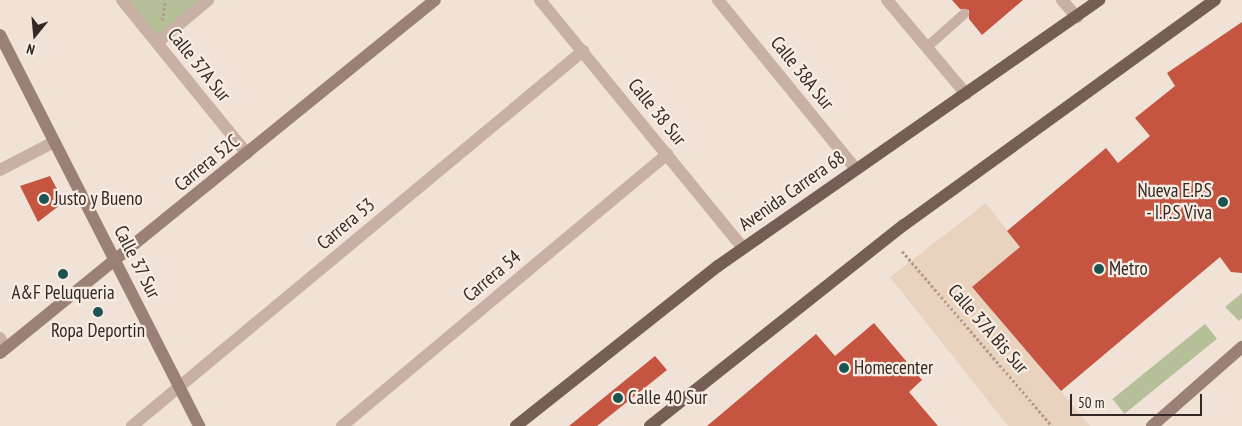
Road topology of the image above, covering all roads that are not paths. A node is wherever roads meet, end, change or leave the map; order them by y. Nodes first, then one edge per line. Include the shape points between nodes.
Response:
1 (122, 0) edge
2 (208, 0) edge
3 (435, 0) edge
4 (540, 0) edge
5 (718, 0) edge
6 (887, 0) edge
7 (1062, 0) edge
8 (1099, 0) edge
9 (1215, 0) edge
10 (964, 14) dead end
11 (1077, 17) junction
12 (0, 35) edge
13 (157, 43) junction
14 (927, 47) junction
15 (583, 51) junction
16 (966, 94) junction
17 (54, 142) junction
18 (247, 154) junction
19 (667, 154) junction
20 (856, 169) junction
21 (0, 170) edge
22 (743, 248) junction
23 (115, 260) junction
24 (2, 346) edge
25 (1242, 347) edge
26 (179, 387) junction
27 (132, 426) edge
28 (199, 426) edge
29 (342, 426) edge
30 (516, 426) edge
31 (650, 426) edge
32 (1152, 426) edge

1 - 13 street, Calle 37A Sur
2 - 13 street
3 - 18 street, Carrera 52C
4 - 15 street, Calle 38 Sur
5 - 20 street, Calle 38A Sur
6 - 14 street
7 - 11 street
8 - 11 main road, Avenida Carrera 68
9 - 31 main road via 904,225
10 - 14 lane
11 - 16 main road, Avenida Carrera 68
12 - 17 street, Calle 37 Sur
13 - 18 street, Calle 37A Sur
14 - 16 street
15 - 19 street, Calle 38 Sur
15 - 26 street, Carrera 53
16 - 20 main road, Avenida Carrera 68
17 - 21 street
17 - 23 street, Calle 37 Sur
18 - 23 street, Carrera 52C
19 - 22 street, Calle 38 Sur
19 - 29 street, Carrera 54
20 - 22 main road, Avenida Carrera 68
22 - 30 main road, Avenida Carrera 68
23 - 24 street, Carrera 52C
23 - 26 street, Calle 37 Sur
25 - 32 street
26 - 27 street, Carrera 53
26 - 28 street, Calle 37 Sur

